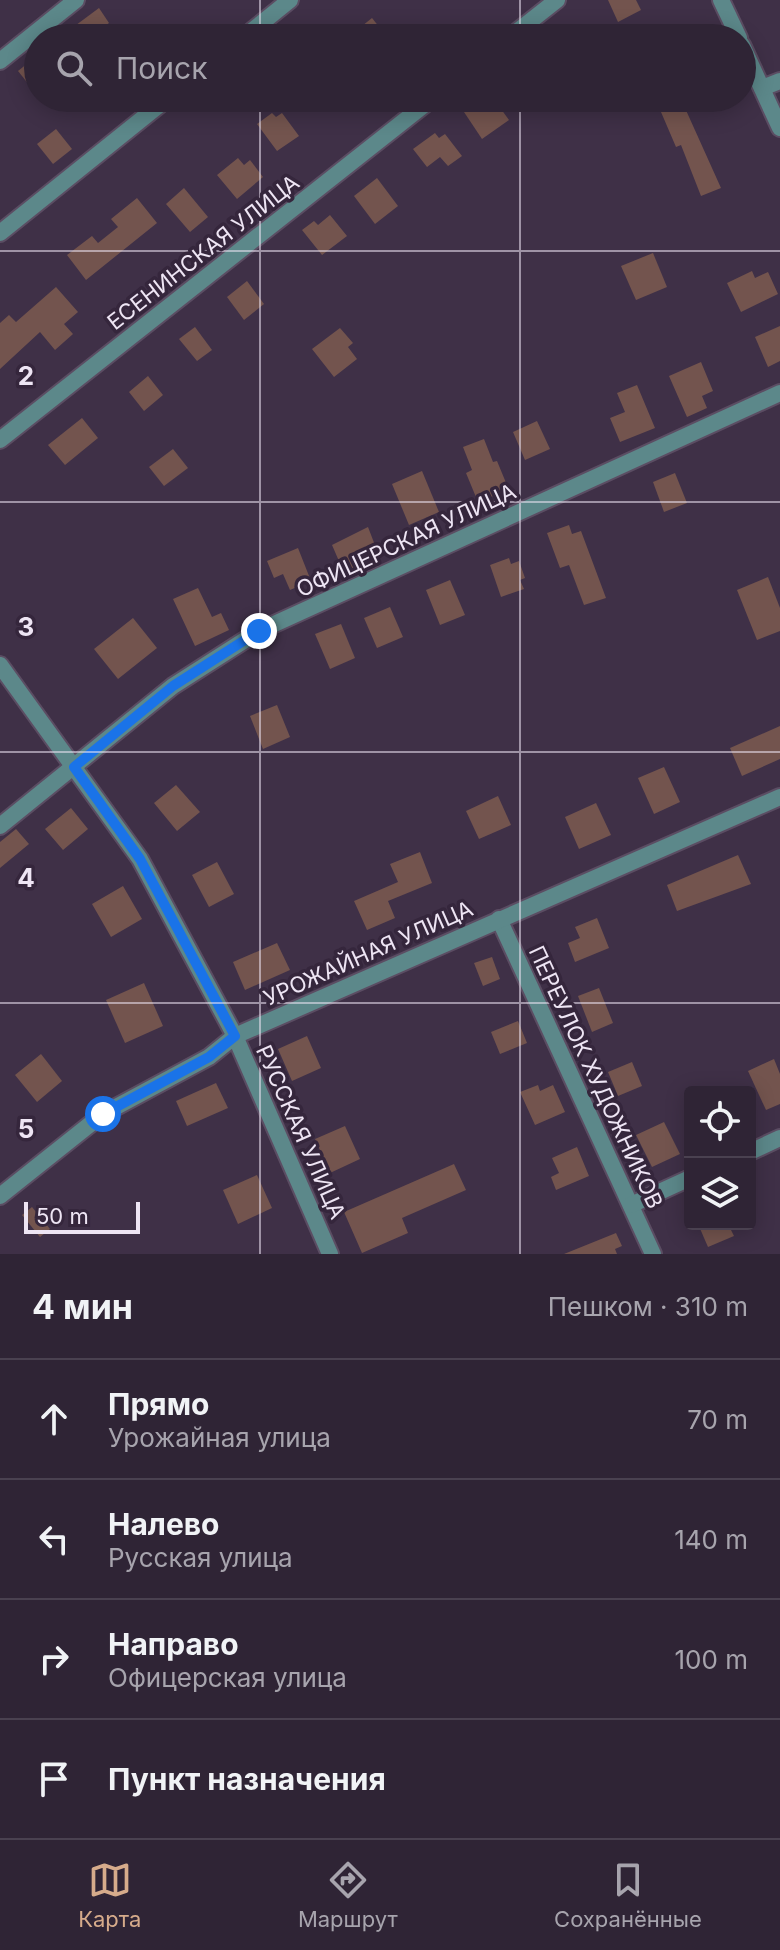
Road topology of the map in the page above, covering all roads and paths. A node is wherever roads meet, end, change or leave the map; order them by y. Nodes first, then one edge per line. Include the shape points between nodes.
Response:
1 (76, 0) edge
2 (290, 0) edge
3 (557, 0) edge
4 (721, 0) edge
5 (46, 24) edge
6 (260, 24) edge
7 (527, 24) edge
8 (732, 24) edge
9 (24, 42) edge
10 (0, 61) edge
11 (756, 75) edge
12 (780, 81) edge
13 (762, 88) junction
14 (151, 112) edge
15 (415, 112) edge
16 (780, 128) edge
17 (0, 233) edge
18 (780, 393) edge
19 (0, 440) edge
20 (0, 665) edge
21 (74, 767) junction
22 (780, 797) edge
23 (0, 826) edge
24 (499, 919) junction
25 (235, 1036) junction
26 (780, 1138) edge
27 (756, 1149) edge
28 (684, 1181) edge
29 (0, 1196) edge
30 (631, 1205) junction
31 (330, 1254) edge
32 (653, 1254) edge

1 - 5 street
2 - 6 street
3 - 7 street
4 - 8 street
9 - 10 street
11 - 13 street
12 - 13 street
13 - 16 street
14 - 17 street
15 - 19 street, ЕСЕНИНСКАЯ УЛИЦА
18 - 21 street, ОФИЦЕРСКАЯ УЛИЦА via 259,631 173,686
20 - 21 street, РУССКАЯ УЛИЦА
21 - 23 street, ОФИЦЕРСКАЯ УЛИЦА
21 - 25 street, РУССКАЯ УЛИЦА via 140,859
22 - 24 street, УРОЖАЙНАЯ УЛИЦА
24 - 25 street, УРОЖАЙНАЯ УЛИЦА
24 - 30 street, ПЕРЕУЛОК ХУДОЖНИКОВ
25 - 29 street, УРОЖАЙНАЯ УЛИЦА via 209,1057 103,1114
25 - 31 street, РУССКАЯ УЛИЦА
26 - 27 street
28 - 30 street
30 - 32 street, ПЕРЕУЛОК ХУДОЖНИКОВ

